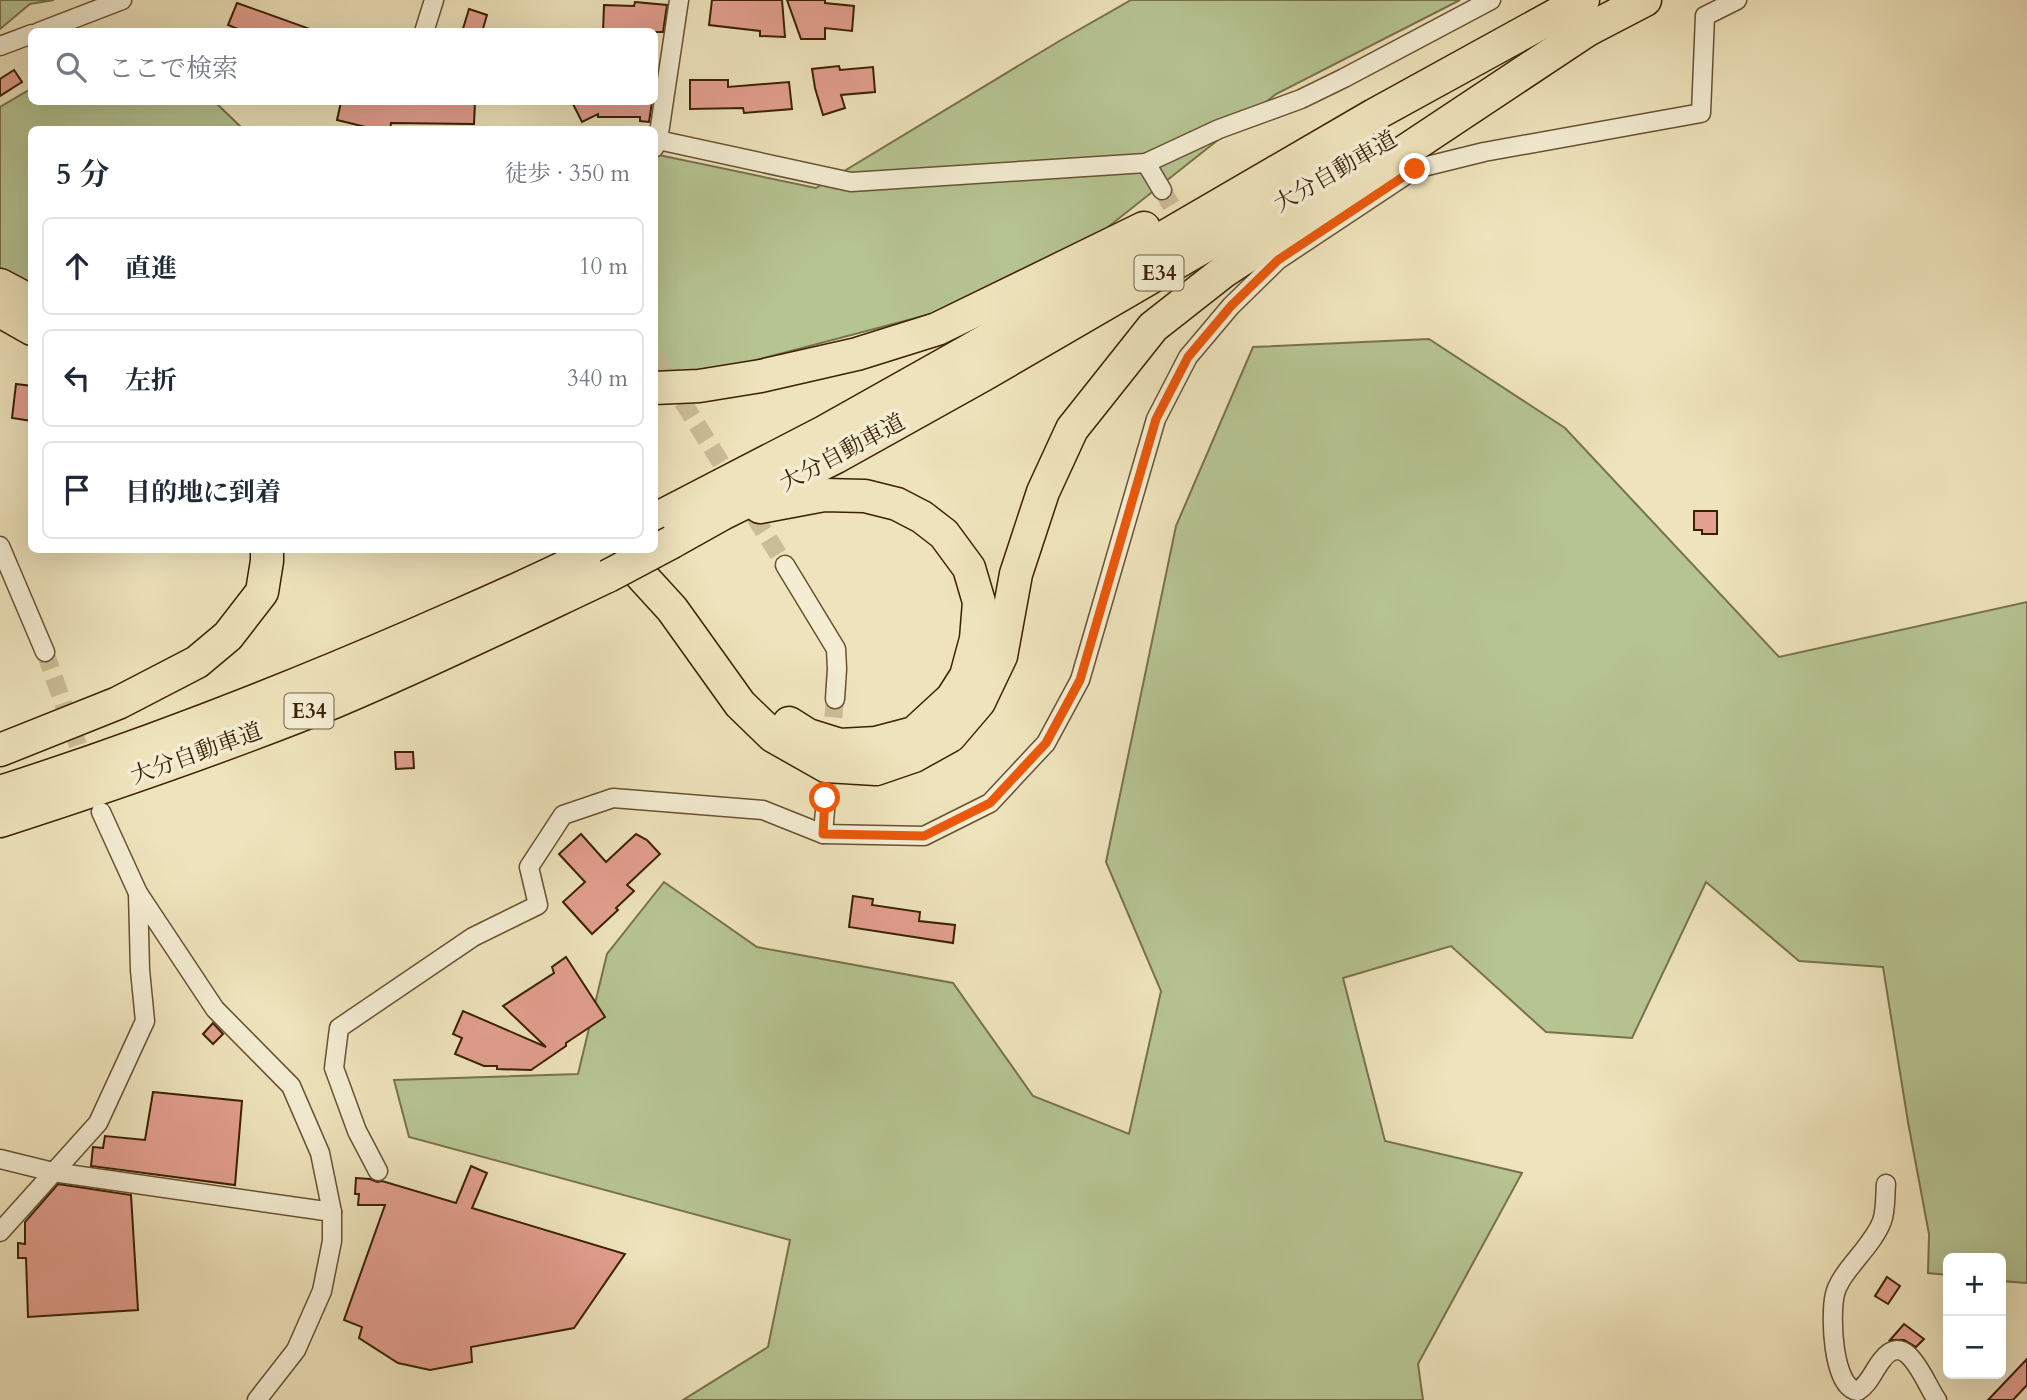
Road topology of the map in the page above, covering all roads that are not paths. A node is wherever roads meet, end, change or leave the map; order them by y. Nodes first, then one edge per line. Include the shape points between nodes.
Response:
1 (122, 0) edge
2 (434, 0) edge
3 (679, 0) edge
4 (1491, 0) edge
5 (1645, 0) edge
6 (1737, 0) edge
7 (1586, 14) edge
8 (49, 28) edge
9 (426, 28) edge
10 (28, 36) edge
11 (0, 46) edge
12 (1374, 115) junction
13 (658, 131) edge
14 (658, 144) edge
15 (1146, 163) junction
16 (1162, 190) tunnel mouth
17 (0, 285) edge
18 (28, 300) edge
19 (0, 311) edge
20 (28, 327) edge
21 (658, 388) edge
22 (722, 514) junction
23 (663, 531) edge
24 (0, 546) edge
25 (267, 553) edge
26 (639, 553) edge
27 (604, 557) edge
28 (785, 565) tunnel mouth
29 (45, 652) tunnel mouth
30 (835, 699) tunnel mouth
31 (0, 750) edge
32 (0, 792) edge
33 (825, 798) tunnel mouth
34 (101, 812) dead end
35 (0, 821) edge
36 (823, 834) junction
37 (138, 893) junction
38 (0, 1159) edge
39 (378, 1171) dead end
40 (53, 1172) junction
41 (1886, 1184) dead end
42 (332, 1212) junction
43 (0, 1232) edge
44 (257, 1400) edge
45 (1937, 1400) edge

1 - 8 street
2 - 9 street
3 - 13 street
4 - 15 street via 1301,99 1219,129
5 - 7 highway, 大分自動車道 / E34
6 - 36 street via 1705,16 1701,113 1415,169 1226,299 1188,357 1156,419 1080,680 1046,743 990,803 924,836
7 - 12 highway, 大分自動車道 / E34
7 - 22 highway, 大分自動車道 / E34 via 1389,139 983,375
7 - 27 highway via 1223,272 1153,327 1072,429 1043,492 1016,574 1001,656 979,702 950,736 914,756 876,769 826,766 773,736 740,704 672,609
10 - 11 street
12 - 21 highway via 937,329 857,354 761,376
12 - 23 highway, 大分自動車道 / E34 via 824,432
14 - 15 street via 851,182
15 - 16 street
17 - 18 highway
19 - 20 highway
22 - 23 highway, 大分自動車道 / E34
22 - 26 highway via 824,495 865,496 897,504 944,534 969,568 979,602 966,676 952,698 914,733 901,737 840,745 808,735 778,716 737,676
24 - 29 street
25 - 31 highway via 262,592 228,636 197,662 118,703
27 - 32 highway, 大分自動車道 / E34 via 202,722
27 - 35 highway, 大分自動車道 / E34 via 475,639 334,702
28 - 30 street via 836,649
33 - 36 street
34 - 37 street
36 - 39 street via 763,810 613,798 563,815 529,867 538,905 473,937 339,1028 334,1068 357,1131
37 - 40 street via 145,1021 99,1123
37 - 42 street via 215,1009 291,1086 320,1153
38 - 40 street
40 - 42 street
40 - 43 street
41 - 45 street via 1882,1220 1835,1294 1836,1357 1848,1388 1858,1391 1888,1353 1909,1355
42 - 44 street via 332,1241 322,1291 296,1350

